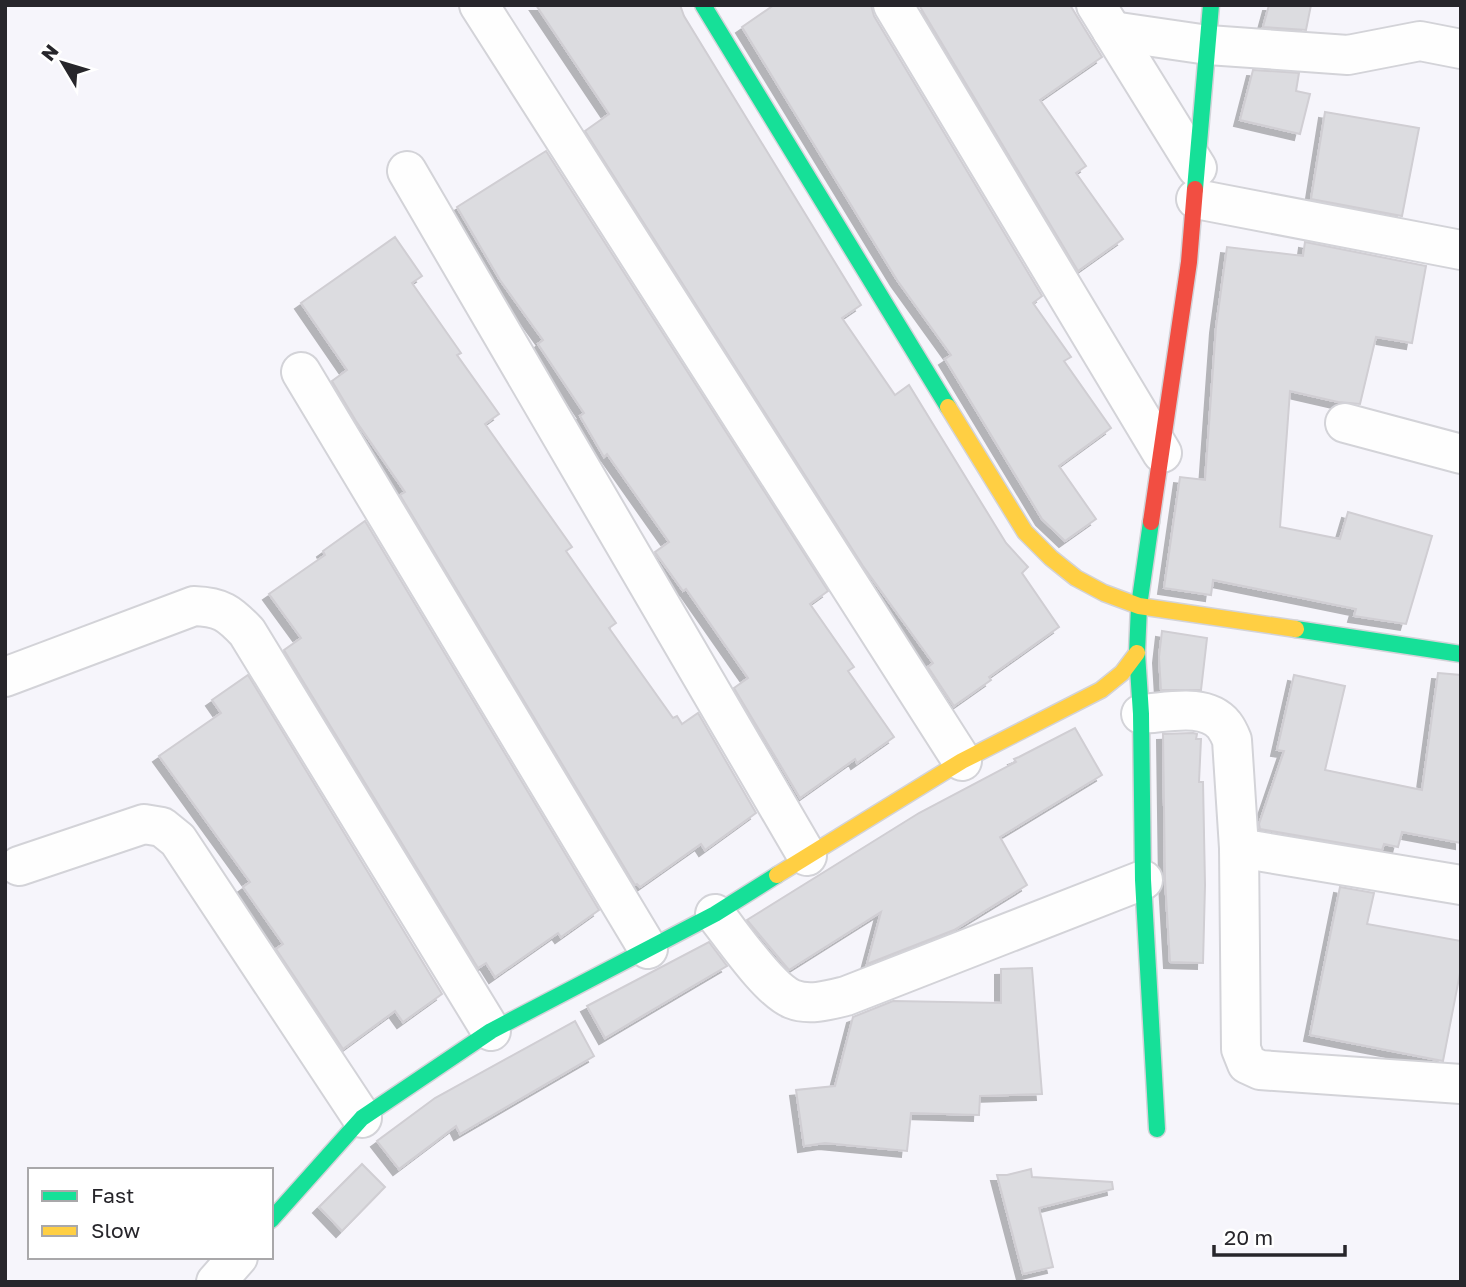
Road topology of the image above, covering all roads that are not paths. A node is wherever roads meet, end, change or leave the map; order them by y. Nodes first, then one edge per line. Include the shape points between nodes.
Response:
1 (479, 5) edge
2 (703, 5) edge
3 (893, 5) edge
4 (1211, 5) edge
5 (1104, 18) edge
6 (1208, 45) junction
7 (1461, 49) edge
8 (407, 171) dead end
9 (1196, 184) junction
10 (1461, 250) edge
11 (301, 372) dead end
12 (1345, 423) dead end
13 (1162, 453) junction
14 (1461, 454) edge
15 (1139, 606) junction
16 (1138, 653) junction
17 (1461, 654) edge
18 (5, 677) edge
19 (1141, 714) junction
20 (962, 761) junction
21 (1239, 848) junction
22 (807, 856) junction
23 (19, 866) dead end
24 (1143, 880) junction
25 (1461, 885) edge
26 (715, 914) junction
27 (648, 949) junction
28 (491, 1031) junction
29 (1461, 1084) edge
30 (362, 1118) junction
31 (1157, 1129) dead end
32 (273, 1218) edge
33 (236, 1259) edge
34 (216, 1282) edge

1 - 20 street
2 - 15 street via 1025,532 1067,574
3 - 13 street
4 - 6 street
5 - 6 street
5 - 9 street
6 - 7 street via 1348,55 1420,41
6 - 9 street
8 - 22 street
9 - 10 street
9 - 13 street
11 - 27 street
12 - 14 street
13 - 15 street
15 - 16 street
15 - 17 street
16 - 19 street
16 - 20 street via 1101,690
18 - 28 street via 194,606 215,607 233,616
19 - 21 street via 1201,711 1224,724 1232,740
19 - 24 street
20 - 22 street
21 - 25 street
21 - 29 street via 1241,1049 1247,1064 1260,1070
22 - 26 street
23 - 30 street via 144,824 162,827 178,840
24 - 26 street via 823,1001 794,1000 776,990
24 - 31 street
26 - 27 street
27 - 28 street
28 - 30 street
30 - 32 street
33 - 34 street

